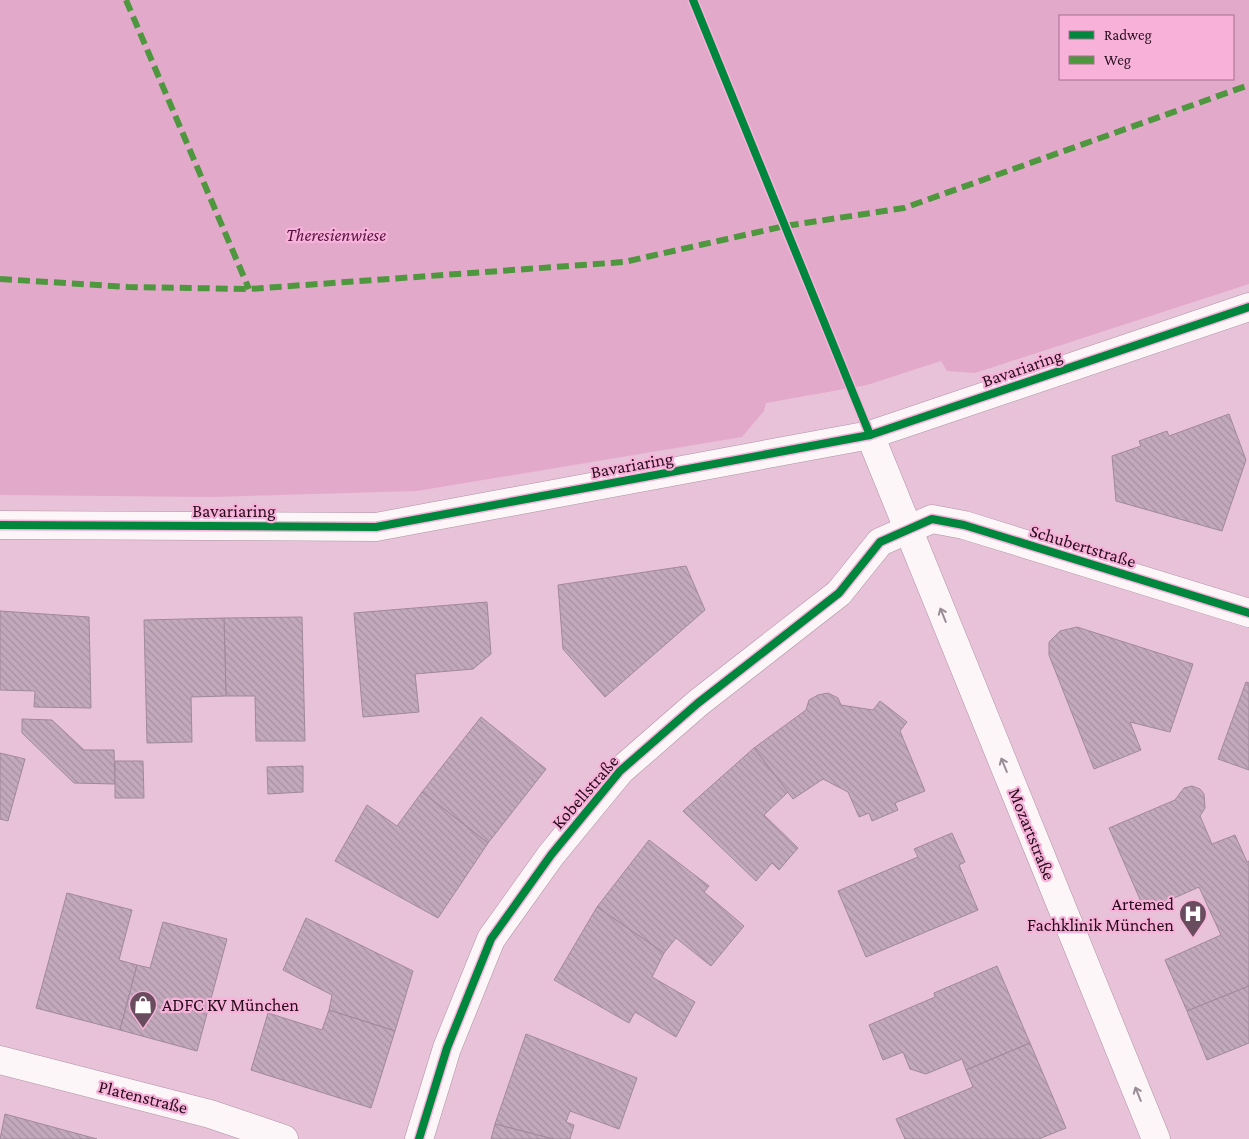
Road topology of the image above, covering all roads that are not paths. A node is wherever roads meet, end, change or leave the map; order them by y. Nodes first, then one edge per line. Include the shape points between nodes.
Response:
1 (1249, 307) edge
2 (870, 435) junction
3 (0, 525) edge
4 (907, 528) junction
5 (1249, 613) edge
6 (0, 1060) edge
7 (284, 1139) edge
8 (419, 1139) edge
9 (1156, 1139) edge

1 - 2 street, Bavariaring
2 - 3 street, Bavariaring via 376,527
2 - 4 street, Mozartstraße
4 - 5 street, Schubertstraße via 932,519 964,526
4 - 8 street, Kobellstraße via 880,542 839,593 698,703 620,771 551,855 491,939 447,1048
9 -> 4 street, Mozartstraße
6 - 7 street, Platenstraße via 210,1114

